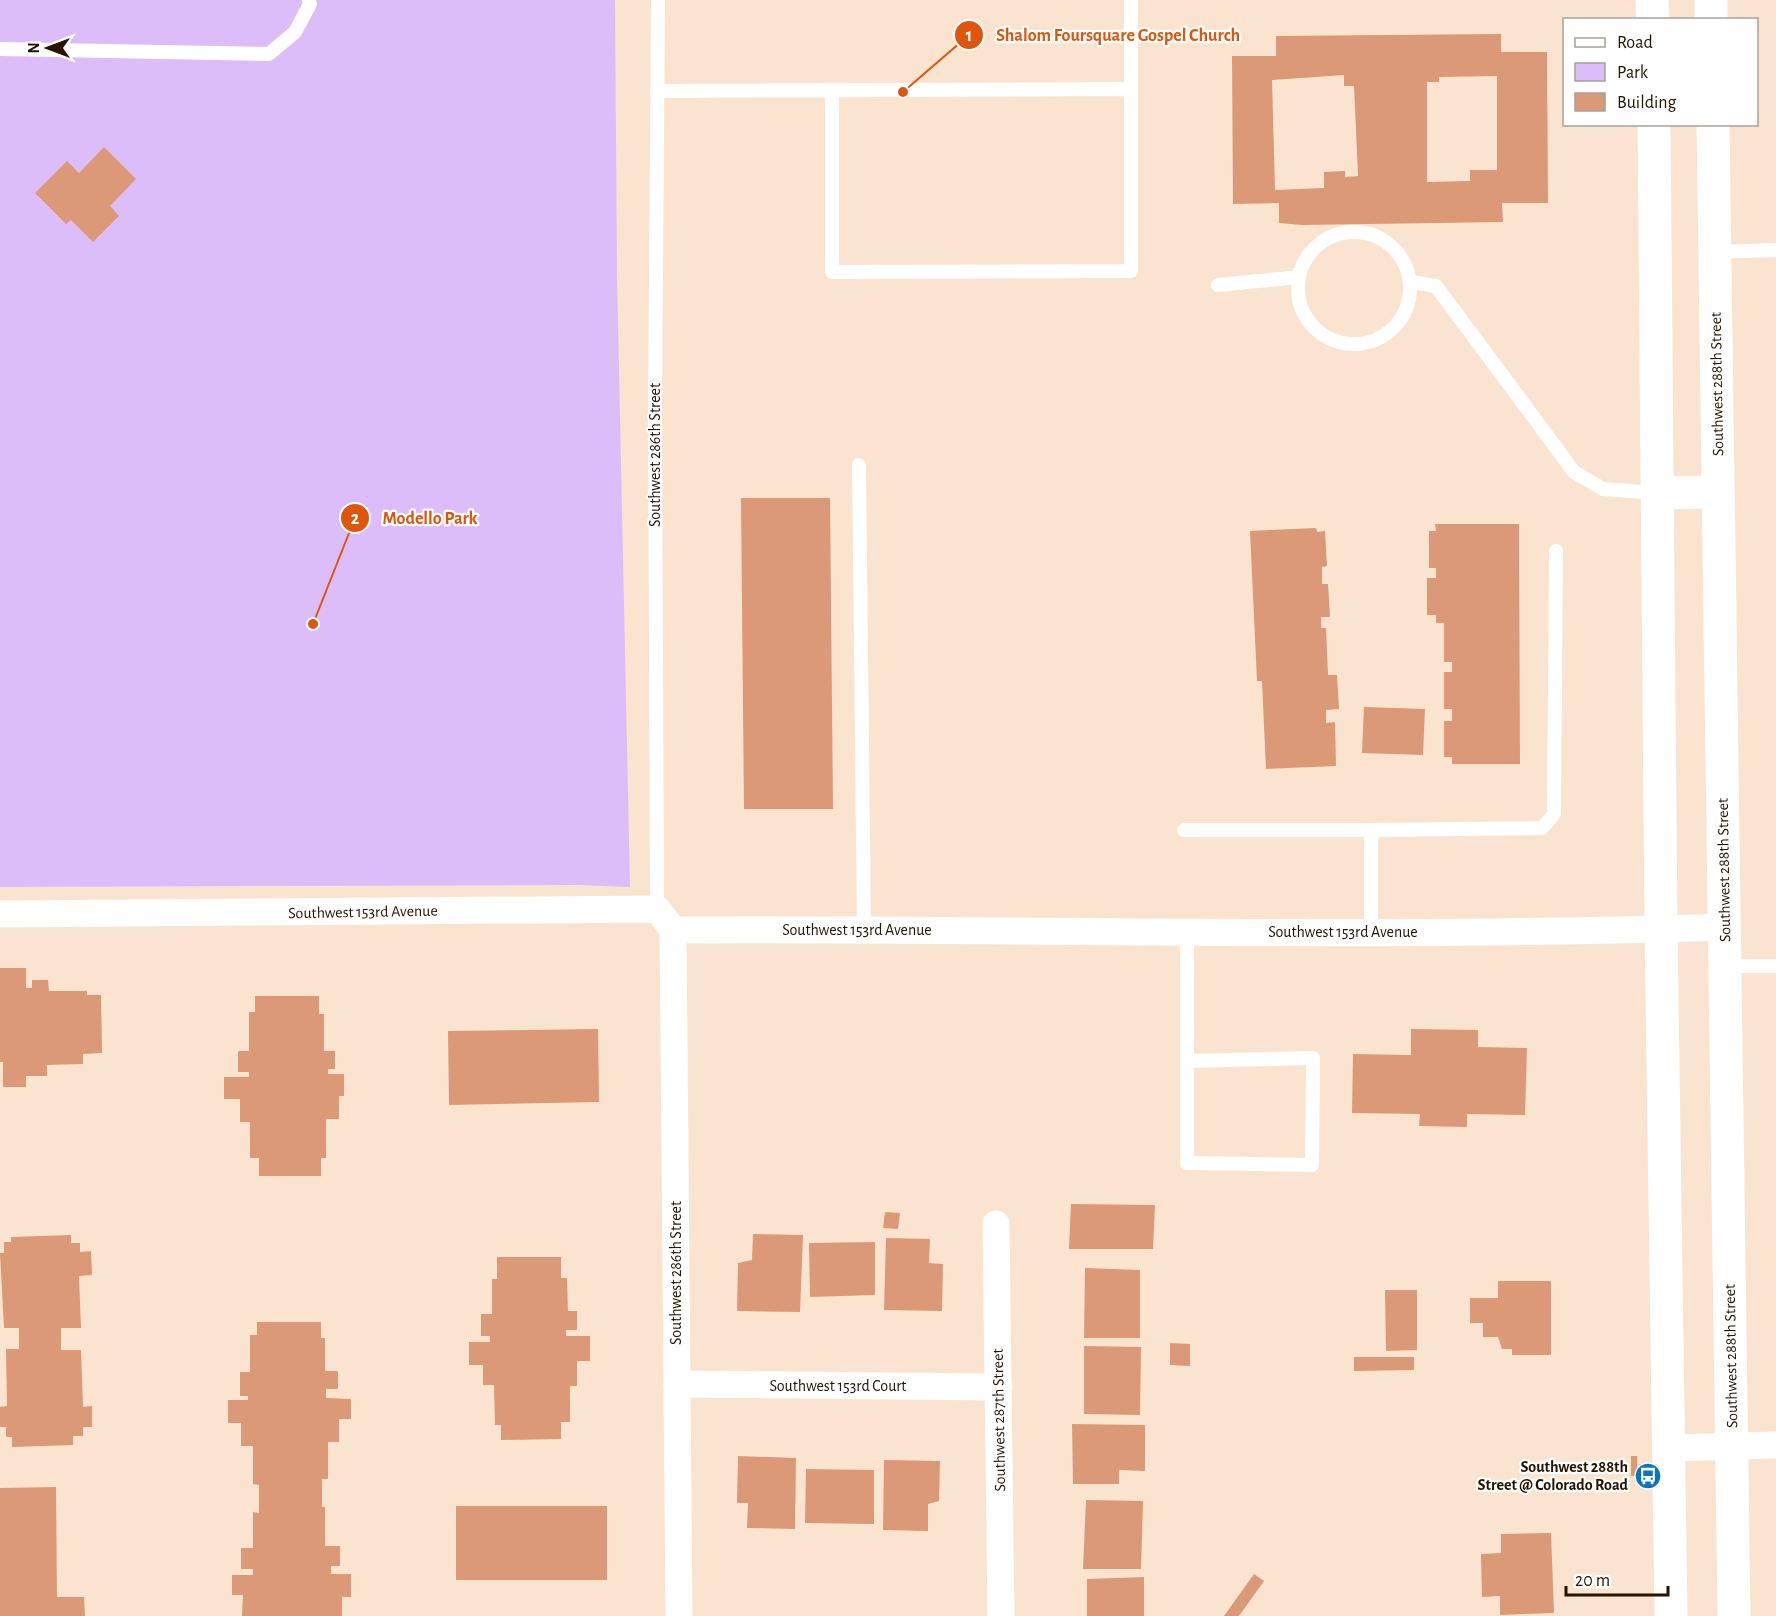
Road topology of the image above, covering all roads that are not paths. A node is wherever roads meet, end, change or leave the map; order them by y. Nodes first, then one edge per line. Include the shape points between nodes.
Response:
1 (309, 0) edge
2 (657, 0) edge
3 (1131, 0) edge
4 (1652, 0) edge
5 (1711, 0) edge
6 (1653, 18) edge
7 (1712, 18) edge
8 (0, 49) edge
9 (1131, 89) junction
10 (832, 90) junction
11 (657, 92) junction
12 (1654, 126) edge
13 (1713, 126) edge
14 (1776, 250) edge
15 (1714, 252) junction
16 (1299, 278) junction
17 (1411, 282) junction
18 (1218, 285) dead end
19 (859, 465) dead end
20 (1657, 492) junction
21 (1719, 492) junction
22 (1556, 551) dead end
23 (1184, 830) dead end
24 (1371, 830) junction
25 (657, 909) junction
26 (0, 914) edge
27 (1725, 927) junction
28 (864, 929) junction
29 (1661, 929) junction
30 (673, 930) junction
31 (1371, 932) junction
32 (1186, 933) junction
33 (1725, 966) junction
34 (1776, 966) edge
35 (1187, 1061) junction
36 (996, 1224) dead end
37 (676, 1384) junction
38 (999, 1387) junction
39 (1776, 1445) edge
40 (1732, 1446) junction
41 (1669, 1448) junction
42 (679, 1616) edge
43 (1001, 1616) edge
44 (1671, 1616) edge
45 (1734, 1616) edge

1 - 8 lane via 295,32 269,54
2 - 11 lane, Southwest 286th Street
3 - 9 lane
4 - 6 main road
5 - 7 main road
9 - 10 lane
9 - 10 lane via 1131,271 832,272
10 - 11 lane
11 - 25 lane, Southwest 286th Street
12 - 20 main road
13 - 15 main road, Southwest 288th Street
14 - 15 lane
15 - 21 main road, Southwest 288th Street
16 - 17 lane via 1313,249 1340,233 1357,231 1372,234 1392,247 1407,267
16 - 17 lane via 1301,310 1310,323 1322,335 1352,345 1368,343 1395,327 1410,298
16 - 18 lane
17 - 20 lane via 1436,286 1574,472 1603,489
19 - 28 lane
20 - 21 main road
20 - 29 main road
21 - 27 main road, Southwest 288th Street
22 - 24 lane via 1554,814 1542,828
23 - 24 lane
24 - 31 lane
25 - 26 street, Southwest 153rd Avenue
25 - 30 street
27 - 29 street, Southwest 153rd Avenue
27 - 33 main road, Southwest 288th Street
28 - 30 street, Southwest 153rd Avenue
28 - 32 street, Southwest 153rd Avenue
29 - 31 street, Southwest 153rd Avenue
29 - 41 main road
30 - 37 street, Southwest 286th Street
31 - 32 street, Southwest 153rd Avenue
32 - 35 lane
33 - 34 lane
33 - 40 main road, Southwest 288th Street
35 - 35 lane via 1186,1163 1312,1165 1313,1058
36 - 38 street, Southwest 287th Street
37 - 38 street, Southwest 153rd Court
37 - 42 street, Southwest 286th Street
38 - 43 street, Southwest 287th Street
39 - 40 street
40 - 41 street
40 - 45 main road, Southwest 288th Street
41 - 44 main road

